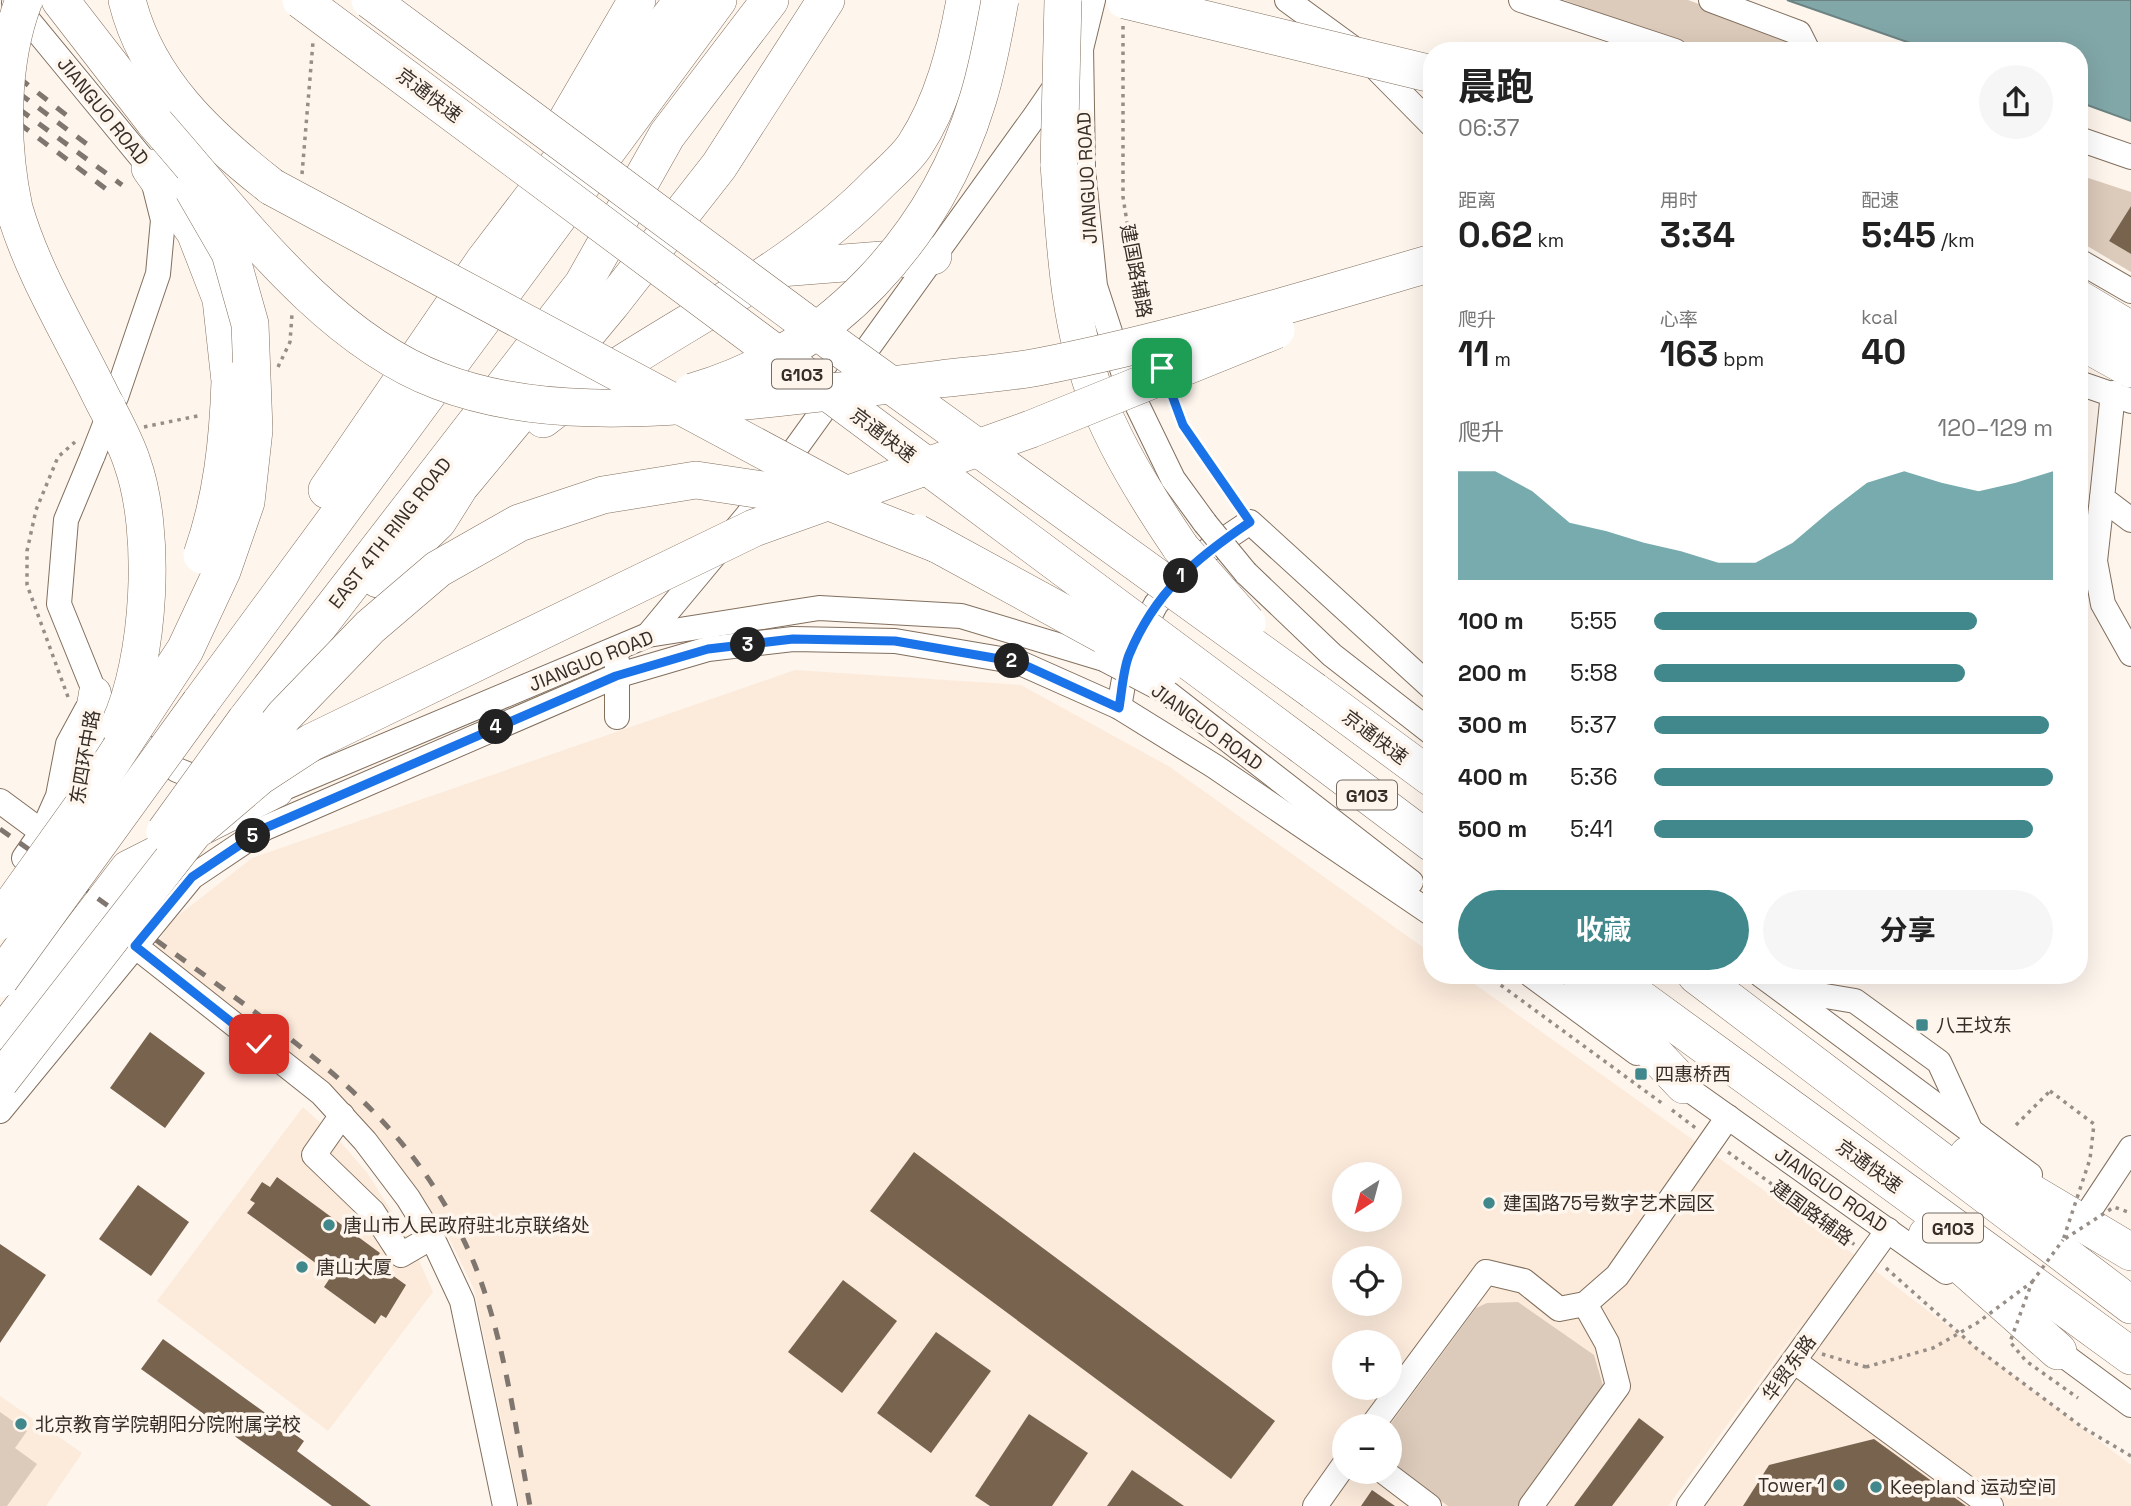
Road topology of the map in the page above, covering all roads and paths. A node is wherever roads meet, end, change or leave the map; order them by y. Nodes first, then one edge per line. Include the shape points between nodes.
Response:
1 (12, 0) edge
2 (24, 0) edge
3 (60, 0) edge
4 (127, 0) edge
5 (301, 0) edge
6 (637, 0) edge
7 (683, 0) edge
8 (718, 0) edge
9 (770, 0) edge
10 (826, 0) edge
11 (965, 0) edge
12 (1000, 0) edge
13 (1063, 0) edge
14 (1081, 0) edge
15 (1093, 0) edge
16 (1102, 0) edge
17 (1287, 0) edge
18 (1521, 0) edge
19 (1711, 0) edge
20 (375, 2) edge
21 (1124, 12) edge
22 (314, 38) dead end
23 (1648, 42) edge
24 (1804, 42) edge
25 (1081, 49) junction
26 (1423, 72) edge
27 (1423, 116) edge
28 (156, 124) junction
29 (2088, 142) edge
30 (2131, 157) edge
31 (150, 168) junction
32 (287, 181) junction
33 (933, 256) junction
34 (484, 261) junction
35 (2088, 266) edge
36 (780, 268) junction
37 (1423, 268) edge
38 (1423, 269) edge
39 (2131, 291) edge
40 (293, 300) dead end
41 (2088, 304) edge
42 (1145, 324) dead end
43 (2131, 330) edge
44 (2088, 349) edge
45 (276, 372) dead end
46 (2088, 384) edge
47 (2125, 388) edge
48 (1173, 400) dead end
49 (633, 408) junction
50 (214, 413) dead end
51 (131, 430) dead end
52 (85, 448) junction
53 (460, 486) junction
54 (2102, 498) junction
55 (2131, 520) edge
56 (1250, 522) junction
57 (1193, 536) junction
58 (937, 544) junction
59 (648, 635) junction
60 (617, 648) junction
61 (2131, 654) edge
62 (284, 670) junction
63 (616, 676) junction
64 (1423, 680) edge
65 (1314, 691) junction
66 (95, 693) junction
67 (131, 701) junction
68 (200, 703) junction
69 (1119, 708) junction
70 (617, 717) dead end
71 (1423, 726) edge
72 (68, 744) junction
73 (1303, 746) junction
74 (1423, 771) edge
75 (277, 791) junction
76 (0, 801) edge
77 (79, 814) junction
78 (199, 828) junction
79 (42, 832) junction
80 (1423, 836) edge
81 (127, 867) junction
82 (1423, 891) edge
83 (0, 892) edge
84 (1423, 908) edge
85 (0, 921) edge
86 (0, 937) edge
87 (135, 946) junction
88 (0, 979) edge
89 (1499, 984) edge
90 (1556, 984) edge
91 (1620, 984) edge
92 (1708, 984) edge
93 (1773, 984) edge
94 (1779, 984) edge
95 (1574, 989) edge
96 (2, 1026) edge
97 (0, 1060) edge
98 (1822, 1069) junction
99 (0, 1082) edge
100 (1684, 1086) joint
101 (1775, 1099) junction
102 (0, 1111) edge
103 (342, 1115) junction
104 (1728, 1116) junction
105 (2016, 1125) dead end
106 (1971, 1131) junction
107 (1712, 1140) junction
108 (2131, 1148) edge
109 (2131, 1213) edge
110 (2086, 1216) junction
111 (1888, 1230) junction
112 (432, 1237) junction
113 (2063, 1240) junction
114 (2131, 1251) edge
115 (1870, 1256) junction
116 (2032, 1282) junction
117 (1585, 1304) junction
118 (2131, 1306) edge
119 (2058, 1351) junction
120 (1798, 1355) junction
121 (2131, 1356) edge
122 (2078, 1398) dead end
123 (2131, 1405) edge
124 (1381, 1414) edge
125 (2131, 1457) edge
126 (1332, 1482) edge
127 (1400, 1484) edge
128 (505, 1506) edge
129 (1315, 1506) edge
130 (1429, 1506) edge
131 (1531, 1506) edge
132 (1689, 1506) edge
133 (1992, 1506) edge

1 - 31 street, JIANGUO ROAD
2 - 67 highway, bridge via 11,32 5,75 2,139 6,176 14,209 42,276 133,462 146,526 148,590
3 - 28 highway
4 - 32 highway via 134,29 171,92 220,147
5 - 73 highway, 京通快速 / G103, bridge
6 - 34 highway
7 - 34 highway
8 - 68 highway
9 - 62 highway, EAST 4TH RING ROAD via 667,135 583,284
10 - 53 highway via 719,166
11 - 36 highway via 956,49 914,146 831,229
12 - 49 highway, bridge via 978,100 954,160 925,217 872,284 807,339 728,382
13 - 57 highway, bridge via 1059,164 1068,285 1096,395 1150,502
14 - 25 street, JIANGUO ROAD
15 - 25 street
16 - 25 street
17 - 27 street via 1365,57
18 - 23 street
19 - 24 street via 1799,33
20 - 65 highway, 京通快速 / G103, bridge via 837,346
21 - 26 highway, bridge
21 - 42 path, 建国路辅路 via 1122,197
22 - 32 path
25 - 33 street
25 - 57 street, JIANGUO ROAD via 1083,169 1095,286 1127,384 1173,479
28 - 49 highway, bridge via 300,286 368,344 438,381 520,403
28 - 77 highway, bridge via 230,253 250,324 254,430 246,502 222,571 185,650
29 - 30 street
31 - 52 street, JIANGUO ROAD, bridge via 163,220 159,274 116,397
31 - 67 highway, bridge via 195,232 217,288 230,381 215,516 165,641
32 - 58 highway, bridge
33 - 36 highway
33 - 59 street via 747,516
34 - 68 highway via 216,656
35 - 39 street
36 - 53 highway via 584,387
37 - 49 highway, bridge via 1193,332 1035,368 812,395
38 - 78 highway, bridge via 1031,429 754,528 313,742 260,776
40 - 45 path via 290,342
41 - 43 highway
44 - 47 highway
46 - 47 street
47 - 54 street
48 - 56 path via 1183,425
50 - 51 path
52 - 66 street, JIANGUO ROAD via 66,520 59,604
52 - 72 path via 58,457 36,510 27,551 27,586 68,696
53 - 62 highway via 438,521
54 - 55 street
54 - 61 street via 2095,561 2103,604
56 - 64 street
56 - 69 street via 1201,555 1156,604 1128,657
57 - 65 highway, bridge via 1223,599
57 - 71 street, JIANGUO ROAD, bridge via 1246,573 1332,655
58 - 73 highway, bridge
58 - 78 highway, bridge via 822,499 696,481 603,495 519,523 439,569 370,627 284,716
59 - 60 street, JIANGUO ROAD
59 - 82 street, JIANGUO ROAD, bridge via 819,608 961,615 1104,659 1165,691
60 - 63 street
60 - 75 street, JIANGUO ROAD
62 - 97 highway, EAST 4TH RING ROAD, bridge
63 - 69 street via 708,649 793,639 895,641 1018,662
63 - 70 street
63 - 87 street via 265,828 192,877
65 - 74 highway, 京通快速 / G103
66 - 72 street, 东四环中路
66 - 75 street, JIANGUO ROAD via 128,732 177,770 217,785
66 - 77 main road, 东四环中路
67 - 77 highway, bridge
68 - 88 highway, bridge
69 - 84 street
72 - 79 street, 东四环中路 via 58,796
73 - 80 highway, 京通快速 / G103
75 - 81 main road
76 - 79 street
77 - 79 main road
77 - 81 main road via 118,845
77 - 85 highway, bridge
77 - 86 main road, 东四环中路 via 51,866
78 - 99 highway, bridge
79 - 83 street, 东四环中路
81 - 96 main road
87 - 102 street
87 - 103 street via 321,1093
89 - 107 path, 建国路辅路
90 - 95 street
91 - 101 highway, 京通快速 / G103
92 - 98 highway, G103
93 - 106 street
94 - 106 street via 1855,1001 1920,1047 1939,1062
95 - 100 highway
98 - 114 highway
98 - 118 highway, G103
100 - 104 street, JIANGUO ROAD
101 - 119 highway
101 - 121 highway, 京通快速 / G103
103 - 112 street via 408,1198
103 - 112 street via 314,1155 373,1212 401,1255
104 - 107 street
104 - 111 street, JIANGUO ROAD
105 - 113 path, bridge via 2050,1091 2094,1124 2090,1159
106 - 110 street
107 - 115 path, 建国路辅路
107 - 117 street via 1617,1276
108 - 110 street
109 - 113 path, bridge via 2114,1207
110 - 114 street
111 - 115 street, 华贸东路
111 - 119 street, JIANGUO ROAD
112 - 128 street via 462,1301
113 - 116 path, bridge
115 - 120 street, 华贸东路
115 - 125 path, 建国路辅路 via 1976,1348 2082,1427
116 - 120 path, bridge via 1977,1323 1933,1348 1866,1367
116 - 122 path, bridge via 2010,1342 2026,1361
117 - 124 street via 1559,1309 1524,1281 1486,1272
117 - 131 street via 1607,1343 1618,1386
119 - 123 street, JIANGUO ROAD
120 - 132 street, 华贸东路
120 - 133 street
126 - 129 street
127 - 130 street

